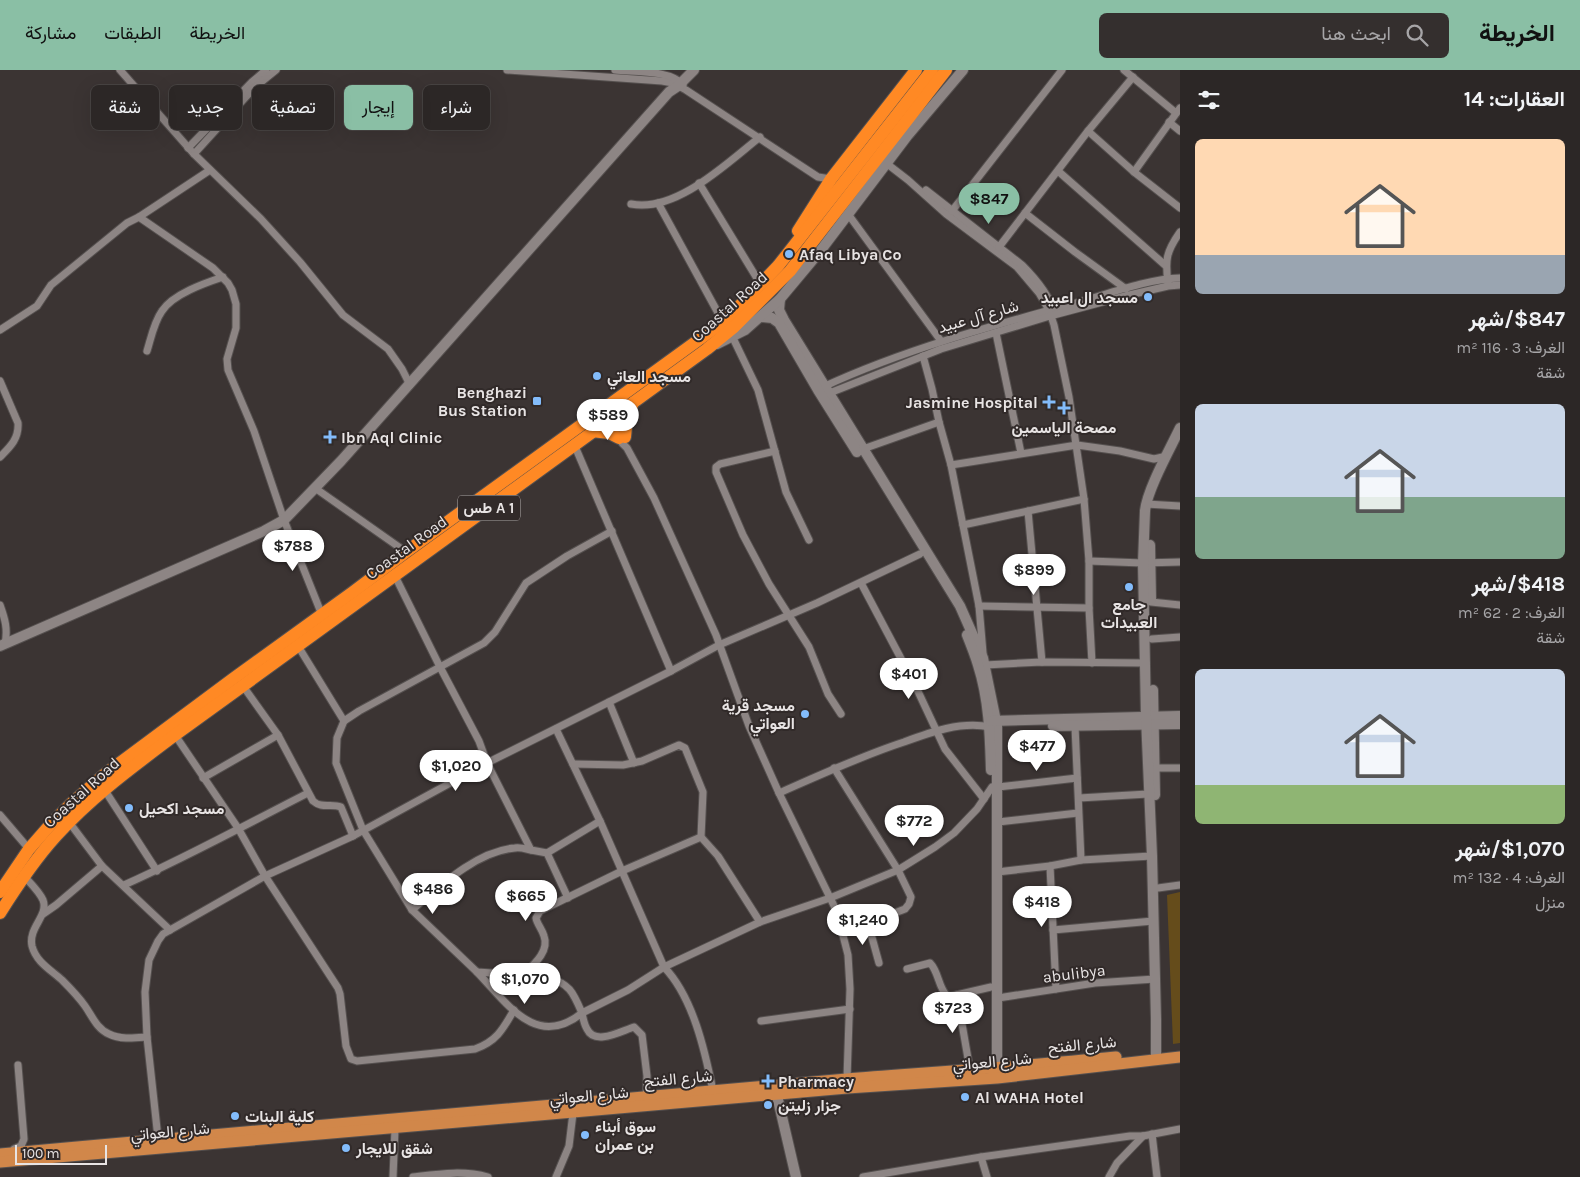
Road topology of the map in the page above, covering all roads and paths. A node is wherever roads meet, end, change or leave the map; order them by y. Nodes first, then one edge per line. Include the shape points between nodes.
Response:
1 (120, 70) edge
2 (266, 70) edge
3 (276, 70) edge
4 (507, 70) edge
5 (615, 70) edge
6 (685, 70) edge
7 (694, 70) edge
8 (916, 70) edge
9 (932, 70) edge
10 (946, 70) edge
11 (955, 70) edge
12 (963, 70) edge
13 (1062, 70) edge
14 (1124, 70) edge
15 (600, 73) edge
16 (1133, 76) junction
17 (678, 85) junction
18 (1178, 111) edge
19 (914, 112) junction
20 (1169, 122) junction
21 (1088, 131) junction
22 (1180, 132) edge
23 (760, 137) junction
24 (191, 151) junction
25 (887, 162) junction
26 (210, 170) junction
27 (1058, 172) junction
28 (1134, 172) junction
29 (831, 179) junction
30 (699, 183) junction
31 (658, 203) junction
32 (631, 204) dead end
33 (1180, 208) edge
34 (952, 211) junction
35 (1025, 213) junction
36 (848, 214) junction
37 (139, 217) junction
38 (1180, 232) edge
39 (999, 247) junction
40 (1165, 265) junction
41 (778, 266) junction
42 (223, 277) junction
43 (1180, 278) edge
44 (1168, 282) junction
45 (761, 284) junction
46 (1180, 285) edge
47 (1126, 289) junction
48 (780, 299) junction
49 (1052, 312) junction
50 (761, 317) junction
51 (723, 322) junction
52 (0, 330) edge
53 (996, 333) junction
54 (733, 338) junction
55 (941, 341) junction
56 (707, 349) junction
57 (147, 351) dead end
58 (922, 356) junction
59 (0, 381) edge
60 (410, 385) junction
61 (824, 391) junction
62 (633, 402) junction
63 (612, 417) junction
64 (939, 422) junction
65 (1180, 428) edge
66 (592, 431) junction
67 (1180, 438) edge
68 (624, 441) junction
69 (574, 444) junction
70 (1077, 445) junction
71 (863, 449) junction
72 (775, 451) junction
73 (1021, 453) junction
74 (1167, 456) junction
75 (0, 457) edge
76 (1154, 459) junction
77 (950, 465) junction
78 (1160, 471) junction
79 (315, 488) junction
80 (1084, 499) junction
81 (1149, 504) junction
82 (1180, 506) edge
83 (1028, 511) junction
84 (284, 520) junction
85 (963, 525) junction
86 (612, 531) junction
87 (809, 540) dead end
88 (406, 552) junction
89 (920, 554) junction
90 (1089, 561) junction
91 (1180, 562) edge
92 (1147, 563) junction
93 (395, 576) junction
94 (860, 583) junction
95 (1151, 602) junction
96 (0, 605) edge
97 (1180, 605) edge
98 (979, 606) junction
99 (1037, 607) junction
100 (1089, 608) junction
101 (322, 615) junction
102 (789, 615) junction
103 (1180, 637) edge
104 (1152, 639) junction
105 (2, 645) edge
106 (719, 645) junction
107 (298, 646) junction
108 (984, 661) junction
109 (1042, 662) junction
110 (1092, 663) junction
111 (1146, 663) junction
112 (440, 667) junction
113 (671, 671) junction
114 (243, 686) junction
115 (609, 702) junction
116 (841, 714) dead end
117 (1180, 716) edge
118 (1150, 721) junction
119 (344, 722) junction
120 (991, 724) junction
121 (1180, 724) edge
122 (1075, 726) junction
123 (556, 729) junction
124 (936, 731) junction
125 (175, 735) junction
126 (278, 735) junction
127 (487, 762) junction
128 (634, 763) junction
129 (573, 764) junction
130 (834, 768) junction
131 (1155, 768) junction
132 (1180, 768) edge
133 (203, 778) junction
134 (1077, 778) junction
135 (995, 787) junction
136 (104, 789) junction
137 (308, 793) junction
138 (779, 793) junction
139 (1148, 794) junction
140 (1078, 798) junction
141 (984, 799) junction
142 (1078, 814) junction
143 (0, 816) edge
144 (600, 821) junction
145 (69, 822) junction
146 (998, 822) junction
147 (238, 828) junction
148 (363, 830) junction
149 (354, 836) junction
150 (701, 837) junction
151 (29, 849) junction
152 (531, 850) junction
153 (547, 853) junction
154 (1152, 856) junction
155 (1081, 860) junction
156 (102, 866) junction
157 (1050, 866) junction
158 (157, 870) junction
159 (898, 870) junction
160 (622, 871) junction
161 (997, 872) junction
162 (24, 876) junction
163 (265, 876) junction
164 (124, 885) junction
165 (1180, 885) edge
166 (1158, 888) junction
167 (0, 892) edge
168 (568, 898) junction
169 (830, 898) junction
170 (412, 910) junction
171 (0, 912) edge
172 (43, 914) junction
173 (1153, 921) junction
174 (760, 922) junction
175 (868, 923) junction
176 (170, 930) junction
177 (1053, 930) junction
178 (843, 933) junction
179 (879, 963) dead end
180 (664, 967) junction
181 (908, 969) dead end
182 (477, 972) junction
183 (522, 976) junction
184 (1154, 980) junction
185 (991, 987) junction
186 (1056, 989) junction
187 (957, 995) junction
188 (998, 998) junction
189 (850, 1009) junction
190 (514, 1010) junction
191 (582, 1013) junction
192 (761, 1020) dead end
193 (147, 1037) junction
194 (1180, 1051) edge
195 (1159, 1056) junction
196 (1180, 1057) edge
197 (18, 1065) dead end
198 (970, 1070) junction
199 (994, 1074) junction
200 (847, 1079) junction
201 (776, 1090) junction
202 (714, 1091) junction
203 (646, 1101) junction
204 (573, 1113) junction
205 (395, 1129) junction
206 (1180, 1129) edge
207 (294, 1132) junction
208 (1152, 1134) junction
209 (1144, 1136) junction
210 (158, 1138) junction
211 (85, 1150) junction
212 (6, 1153) edge
213 (981, 1157) junction
214 (0, 1162) edge
215 (393, 1177) edge
216 (413, 1177) edge
217 (488, 1177) edge
218 (556, 1177) edge
219 (796, 1177) edge
220 (864, 1177) edge
221 (987, 1177) edge
222 (1109, 1177) edge
223 (1157, 1177) edge

1 - 24 street
2 - 24 street
3 - 24 street
4 - 15 street
5 - 17 street via 665,74
6 - 17 street
7 - 17 street
8 - 29 highway
9 - 41 highway, Coastal Road / طس A 1
10 - 19 highway, Coastal Road / طس A 1
11 - 19 highway
12 - 25 street
13 - 34 street
14 - 16 street
15 - 17 street
16 - 18 street
16 - 21 street
17 - 23 street
17 - 60 street
18 - 20 street
19 - 56 highway, Coastal Road / طس A 1 via 790,271
20 - 22 street
20 - 28 street
21 - 27 street
21 - 28 street
23 - 29 street via 818,177
23 - 30 street
24 - 26 street
25 - 34 street
25 - 36 street
25 - 49 street via 946,214 1017,267
26 - 37 street
26 - 60 street via 261,219 343,316 388,349
27 - 35 street
27 - 40 street
28 - 33 street
29 - 41 highway
30 - 31 street
30 - 45 street
31 - 32 street
31 - 51 street
34 - 39 street
35 - 39 street
35 - 47 street
36 - 48 street
36 - 55 street
37 - 42 street
37 - 52 street via 102,241 51,285 37,306
38 - 40 street
39 - 49 street via 1035,279
40 - 44 street
41 - 45 highway, Coastal Road / طس A 1
42 - 57 street via 204,283 167,304 156,323
42 - 84 street via 236,304 236,328 227,359 228,370 254,431
43 - 44 street, شارع آل عبيد
44 - 46 street, شارع آل عبيد
44 - 47 street, شارع آل عبيد
44 - 49 street, شارع آل عبيد via 1125,296
45 - 51 highway, Coastal Road / طس A 1
47 - 49 street, شارع آل عبيد
48 - 50 street
48 - 61 street via 782,315
49 - 53 street, شارع آل عبيد
49 - 55 street, شارع آل عبيد
49 - 70 street
50 - 54 street
50 - 61 street via 772,318 779,323
51 - 88 highway, Coastal Road / طس A 1
53 - 58 street, شارع آل عبيد
53 - 73 street
54 - 56 street
54 - 72 street via 758,390
55 - 61 street, شارع آل عبيد
56 - 62 highway, Coastal Road / طس A 1
58 - 61 street, شارع آل عبيد
58 - 64 street
59 - 75 street via 19,430 14,442
60 - 79 street
61 - 71 street
61 - 89 street
62 - 63 highway, Coastal Road / طس A 1
62 - 68 highway
63 - 66 highway, Coastal Road / طس A 1
63 - 68 street
64 - 71 street
64 - 77 street
65 - 74 street
66 - 68 highway via 610,433
66 - 69 highway, Coastal Road / طس A 1
67 - 81 street
68 - 106 street via 654,498
69 - 86 street
69 - 93 highway, Coastal Road / طس A 1
70 - 73 street
70 - 76 street
70 - 80 street
71 - 108 street via 960,606
72 - 87 street via 786,492
72 - 102 street via 720,464 716,470 744,535
73 - 77 street
74 - 76 street
74 - 78 street
76 - 78 street
77 - 85 street
78 - 81 street
79 - 84 street
79 - 88 street
80 - 83 street
80 - 90 street
81 - 82 street
81 - 92 street
83 - 85 street
83 - 99 street
84 - 101 street
84 - 105 street
85 - 98 street
86 - 112 street via 526,583 495,632 484,643
86 - 113 street
88 - 101 highway, Coastal Road / طس A 1
89 - 94 street
89 - 120 street via 965,629 979,666
90 - 92 street
90 - 100 street
91 - 92 street
92 - 95 street
92 - 111 street
93 - 107 highway, Coastal Road / طس A 1
93 - 112 street
94 - 102 street
94 - 124 street
95 - 97 street
95 - 104 street
96 - 105 street via 7,632
98 - 99 street
98 - 108 street
99 - 100 street
99 - 109 street
100 - 110 street
101 - 151 highway, Coastal Road / طس A 1 via 105,774 72,803
102 - 106 street
102 - 116 street via 809,647 828,694
103 - 104 street
104 - 118 street
106 - 113 street
106 - 138 street via 749,726
107 - 114 highway, Coastal Road / طس A 1
107 - 119 street
108 - 109 street
108 - 120 street
109 - 110 street
110 - 111 street
111 - 118 street
112 - 119 street
112 - 127 street
113 - 115 street
114 - 125 highway, Coastal Road / طس A 1
114 - 126 street
115 - 123 street
115 - 128 street
117 - 118 street
118 - 120 street
118 - 121 street
118 - 122 street
118 - 131 street
118 - 139 street
119 - 148 street via 337,738 336,763
120 - 122 street
120 - 124 street
120 - 135 street
122 - 134 street
123 - 127 street
123 - 129 street
124 - 130 street
124 - 141 street via 951,757
125 - 133 street
125 - 136 highway, Coastal Road / طس A 1
126 - 133 street
126 - 137 street
127 - 148 street
127 - 152 street
128 - 129 street
128 - 150 street via 679,745 685,748 703,792
129 - 144 street
130 - 138 street
130 - 159 street
131 - 132 street
131 - 166 street
133 - 147 street
134 - 135 street
134 - 140 street
135 - 141 street
135 - 146 street
135 - 185 street
136 - 145 highway, Coastal Road / طس A 1
136 - 158 street
137 - 147 street
137 - 149 street via 321,806 341,807
138 - 169 street
139 - 140 street
139 - 154 street
140 - 142 street
141 - 159 street via 954,833
142 - 146 street
142 - 155 street
143 - 151 street
144 - 153 street
144 - 160 street
145 - 156 street
145 - 162 highway, Coastal Road / طس A 1
146 - 161 street
147 - 158 street
147 - 163 street
148 - 149 street
148 - 170 street
149 - 163 street
150 - 160 street
150 - 174 street via 718,856
151 - 167 highway, Coastal Road / طس A 1
152 - 153 street
152 - 170 street via 516,847 472,863
153 - 168 street
154 - 155 street
154 - 173 street
155 - 157 street
156 - 164 street
156 - 172 street
157 - 161 street
157 - 177 street
158 - 164 street
159 - 169 street
159 - 175 street via 911,897 910,904
160 - 168 street
160 - 180 street
161 - 188 street
162 - 171 highway, Coastal Road / طس A 1
162 - 172 street via 43,900
163 - 176 street
163 - 190 street via 338,988 346,1046 351,1059 357,1061 486,1045 495,1039
164 - 176 street
165 - 166 street
166 - 195 street
168 - 183 street via 537,914 536,921 545,941 544,951
169 - 174 street
169 - 178 street
170 - 182 street
172 - 193 street via 31,937 36,956 78,996 102,1030 119,1037
173 - 177 street
173 - 184 street
174 - 180 street
175 - 178 street
175 - 179 street
176 - 193 street via 158,940 149,960
177 - 186 street
178 - 189 street via 848,955
180 - 191 street
180 - 202 street via 677,980 694,1017
181 - 187 street via 930,964 945,994
182 - 183 street
182 - 190 street
183 - 191 street via 547,977 563,983 573,992
184 - 186 street, abulibya
184 - 195 street
185 - 187 street
185 - 199 street
186 - 188 street, abulibya
187 - 198 street
188 - 199 street
189 - 192 street
189 - 200 street
190 - 191 street via 534,1025 548,1028
191 - 203 street via 587,1029 595,1037 634,1028 642,1035 647,1076
193 - 210 street
194 - 195 main road
195 - 196 main road, شارع العواتي
195 - 199 main road, شارع العواتي
197 - 212 street via 24,1139 21,1146
198 - 199 main road, شارع الفتح
198 - 200 main road, شارع الفتح
199 - 201 main road, شارع العواتي via 847,1088
200 - 201 main road, شارع الفتح
201 - 202 main road, شارع الفتح
201 - 203 main road, شارع العواتي
201 - 219 street
202 - 203 main road, شارع الفتح
203 - 204 main road, شارع العواتي
203 - 207 main road, شارع الفتح
204 - 205 main road, شارع العواتي
204 - 218 street via 569,1146
205 - 207 main road, شارع العواتي
205 - 215 street
206 - 208 street
207 - 210 main road, شارع الفتح
207 - 211 main road, شارع العواتي
208 - 209 street
208 - 223 street
209 - 213 street
209 - 222 street via 1117,1163
210 - 211 main road, شارع الفتح
211 - 212 main road, شارع الفتح
211 - 214 main road, شارع العواتي
213 - 220 street
213 - 221 street
216 - 217 street via 472,1174

